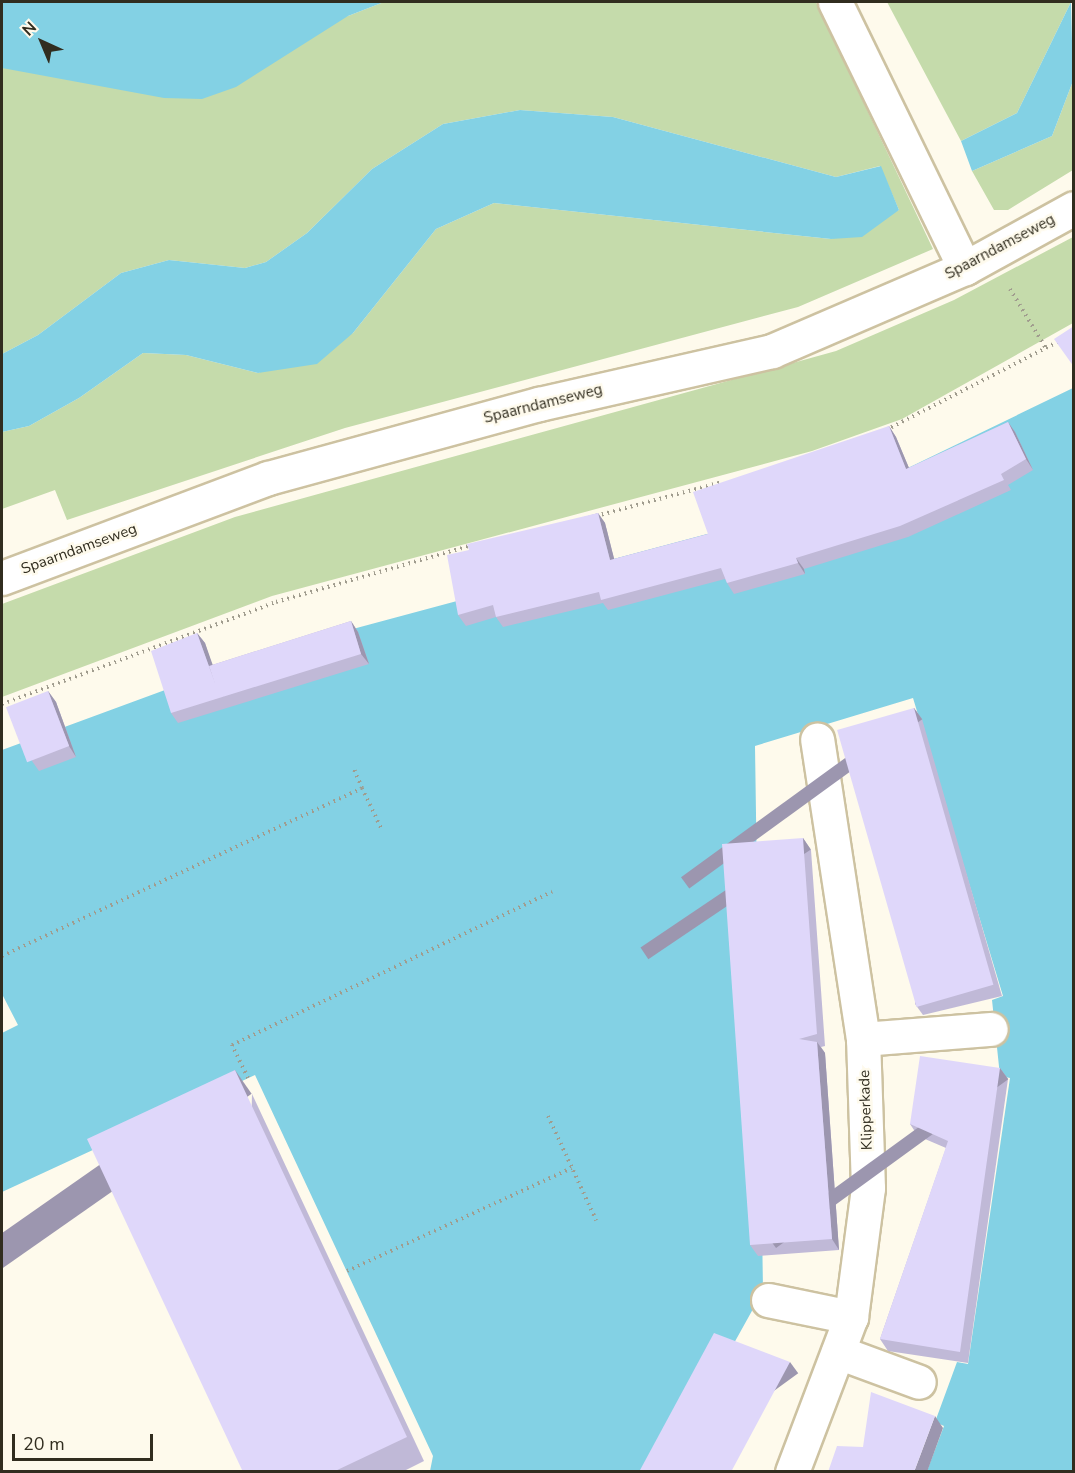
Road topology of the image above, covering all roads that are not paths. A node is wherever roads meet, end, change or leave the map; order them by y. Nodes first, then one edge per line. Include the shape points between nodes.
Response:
1 (835, 2) edge
2 (1074, 208) edge
3 (977, 261) junction
4 (2, 578) edge
5 (817, 740) dead end
6 (991, 1029) dead end
7 (863, 1039) junction
8 (768, 1300) dead end
9 (851, 1317) junction
10 (838, 1352) junction
11 (919, 1382) dead end
12 (792, 1472) edge

1 - 3 street
2 - 3 street, Spaarndamseweg
3 - 4 street, Spaarndamseweg via 772,351 539,404 268,478
5 - 7 street, Klipperkade
6 - 7 street
7 - 9 street, Klipperkade via 868,1188
8 - 9 street
9 - 10 street, Klipperkade
10 - 11 street
10 - 12 street, Klipperkade

